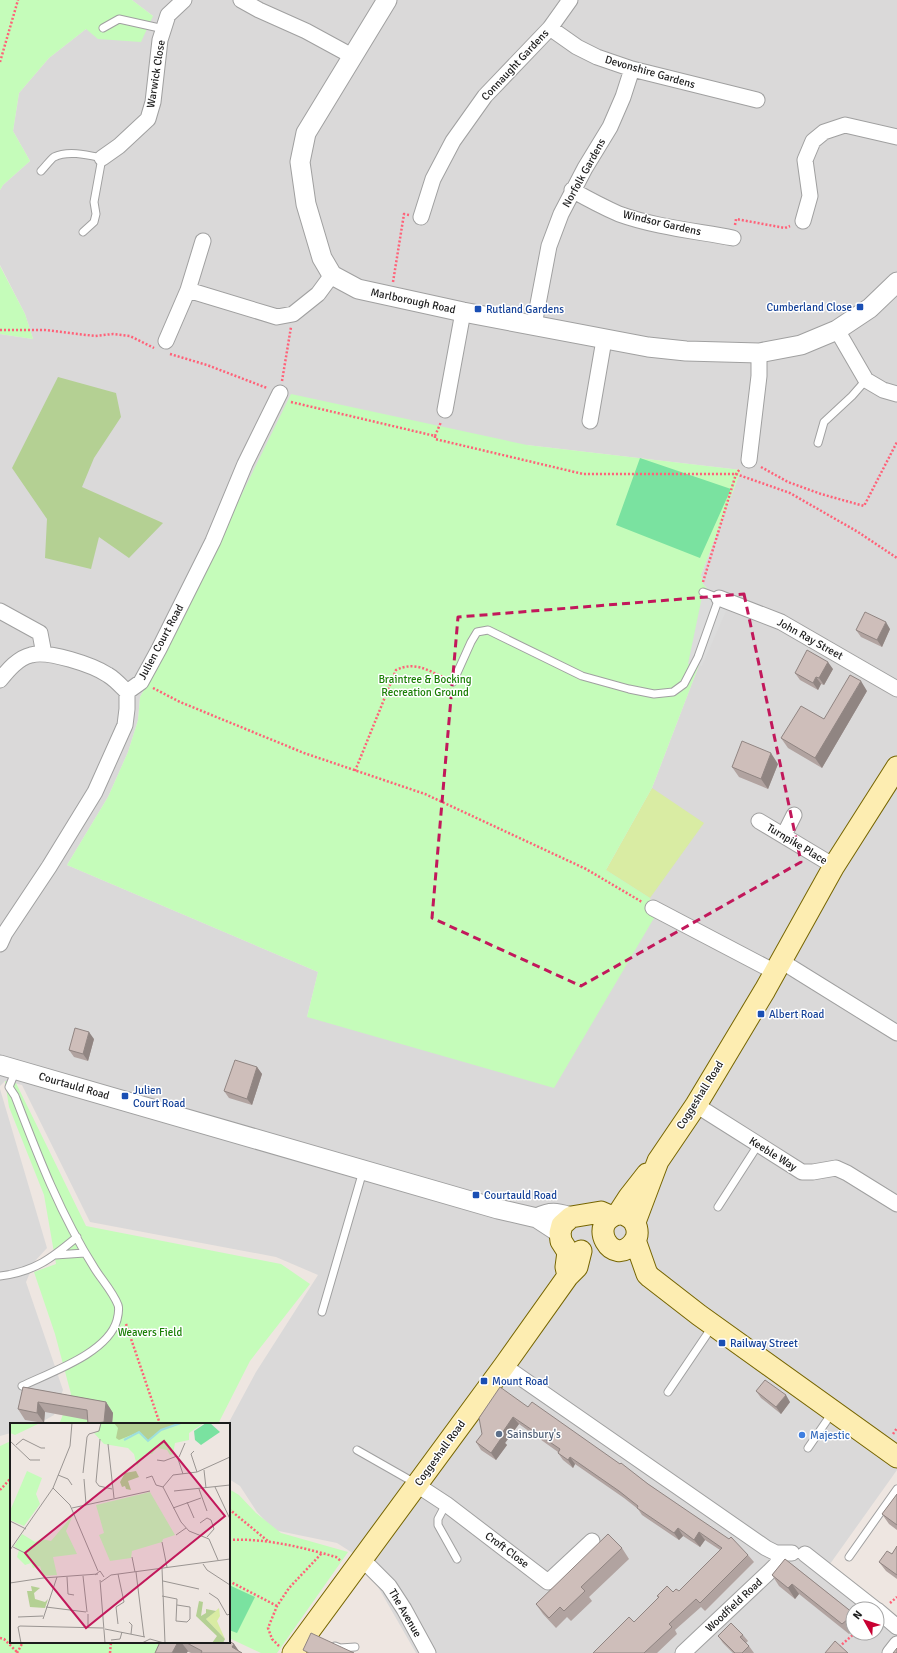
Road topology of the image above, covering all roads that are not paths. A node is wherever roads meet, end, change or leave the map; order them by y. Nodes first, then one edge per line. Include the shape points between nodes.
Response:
1 (184, 0) edge
2 (241, 0) edge
3 (387, 0) edge
4 (570, 0) edge
5 (104, 28) dead end
6 (550, 28) junction
7 (164, 29) junction
8 (352, 56) junction
9 (632, 69) junction
10 (757, 100) dead end
11 (897, 137) edge
12 (102, 158) junction
13 (41, 171) dead end
14 (572, 190) junction
15 (421, 217) road end
16 (803, 221) road end
17 (83, 232) dead end
18 (733, 238) road end
19 (203, 241) dead end
20 (332, 275) junction
21 (897, 282) edge
22 (188, 290) junction
23 (463, 312) junction
24 (534, 325) junction
25 (837, 330) junction
26 (604, 340) junction
27 (163, 348) road end
28 (759, 353) junction
29 (866, 380) junction
30 (280, 393) road end
31 (897, 394) edge
32 (445, 410) dead end
33 (590, 421) dead end
34 (818, 443) dead end
35 (749, 460) road end
36 (703, 592) road end
37 (719, 598) junction
38 (0, 611) edge
39 (44, 654) junction
40 (0, 680) edge
41 (453, 682) road end
42 (897, 689) edge
43 (127, 692) junction
44 (897, 767) edge
45 (794, 815) dead end
46 (759, 822) dead end
47 (784, 835) junction
48 (834, 866) junction
49 (653, 908) road end
50 (2, 936) edge
51 (778, 967) junction
52 (897, 1033) edge
53 (8, 1068) edge
54 (696, 1105) junction
55 (758, 1145) junction
56 (363, 1169) junction
57 (897, 1204) edge
58 (718, 1207) dead end
59 (625, 1223) junction
60 (574, 1236) junction
61 (78, 1237) junction
62 (613, 1250) junction
63 (85, 1253) junction
64 (55, 1255) junction
65 (647, 1274) junction
66 (0, 1276) edge
67 (322, 1312) dead end
68 (713, 1326) junction
69 (504, 1366) junction
70 (22, 1386) edge
71 (668, 1392) dead end
72 (833, 1411) junction
73 (808, 1448) dead end
74 (357, 1450) dead end
75 (897, 1457) edge
76 (417, 1484) junction
77 (897, 1489) edge
78 (446, 1504) junction
79 (592, 1541) dead end
80 (793, 1554) junction
81 (849, 1557) dead end
82 (457, 1559) dead end
83 (358, 1565) junction
84 (863, 1601) edge
85 (885, 1617) edge
86 (897, 1627) edge
87 (327, 1642) edge
88 (897, 1644) edge
89 (355, 1647) dead end
90 (287, 1651) edge
91 (428, 1653) edge
92 (683, 1653) edge
93 (890, 1653) edge

1 - 7 street, Warwick Close via 168,15
2 - 8 street
3 - 8 street
4 - 6 street, Connaught Gardens
5 - 7 lane via 119,19
6 - 9 street, Devonshire Gardens via 577,47
6 - 15 street, Connaught Gardens via 485,96 453,141 433,179
7 - 12 street, Warwick Close via 160,40 153,102 148,119
8 - 20 street via 306,133 300,162 306,204 322,258
9 - 10 street, Devonshire Gardens
9 - 14 street, Norfolk Gardens via 610,127
11 - 16 street via 846,124 824,132 812,141 805,160 810,196
12 - 13 lane via 66,154 54,157
12 - 17 lane via 94,202 94,222
14 - 18 street, Windsor Gardens via 602,207 621,214
14 - 24 street, Norfolk Gardens via 549,246
19 - 22 street
20 - 22 street via 318,294 293,314 277,317
20 - 23 street, Marlborough Road via 358,289
21 - 25 street, Marlborough Road via 870,308
22 - 27 street
23 - 24 street, Marlborough Road
23 - 32 street
24 - 26 street, Marlborough Road
25 - 28 street, Marlborough Road via 801,345
25 - 29 street
26 - 28 street, Marlborough Road via 686,352
26 - 33 street
28 - 35 street via 759,376
29 - 31 street via 883,390
29 - 34 lane via 824,422
30 - 43 street, Julien Court Road via 245,464 214,541 141,682
36 - 37 lane
37 - 41 lane via 698,657 684,684 673,692 654,694 582,676 488,630 477,632
37 - 42 street, John Ray Street via 781,622
38 - 39 street via 40,633
39 - 40 street via 30,655 11,666
39 - 43 street via 68,659 109,675
43 - 50 street via 126,725 95,792 50,867
44 - 48 main road, Coggeshall Road
45 - 47 street
46 - 47 street, Turnpike Place
47 - 48 street, Turnpike Place
48 - 51 main road, Coggeshall Road
49 - 51 street
51 - 52 street
51 - 54 main road, Coggeshall Road
53 - 56 street, Courtauld Road
53 - 61 lane via 9,1087 40,1162 53,1193
54 - 55 street, Keeble Way
54 - 59 main road, Coggeshall Road via 658,1161 629,1197
55 - 57 street, Keeble Way via 802,1172 836,1168
55 - 58 lane
56 - 60 street, Courtauld Road via 537,1218
56 - 67 lane
59 - 60 main road via 601,1212
59 - 62 main road via 629,1247 620,1251
59 - 62 main road via 605,1222 605,1241
59 - 65 main road
60 - 62 main road via 592,1254
60 - 69 main road, Coggeshall Road via 577,1267
61 - 63 lane
61 - 64 lane
62 - 65 main road via 627,1265
63 - 64 lane
63 - 70 lane via 118,1306 117,1320 112,1331 103,1342 80,1358
64 - 66 lane via 22,1272
65 - 68 main road
68 - 71 lane
68 - 72 main road
69 - 76 main road, Coggeshall Road
69 - 80 street via 771,1552
72 - 73 lane
72 - 75 main road
74 - 76 lane
76 - 78 street, Croft Close
76 - 83 main road, Coggeshall Road
77 - 81 lane
78 - 79 street, Croft Close via 548,1582
78 - 82 lane via 438,1519 438,1525
80 - 84 street
80 - 92 street, Woodfield Road via 777,1564
83 - 90 main road, Coggeshall Road via 310,1635
83 - 91 street, The Avenue via 390,1586
85 - 86 street
87 - 89 lane via 340,1648
88 - 93 street

